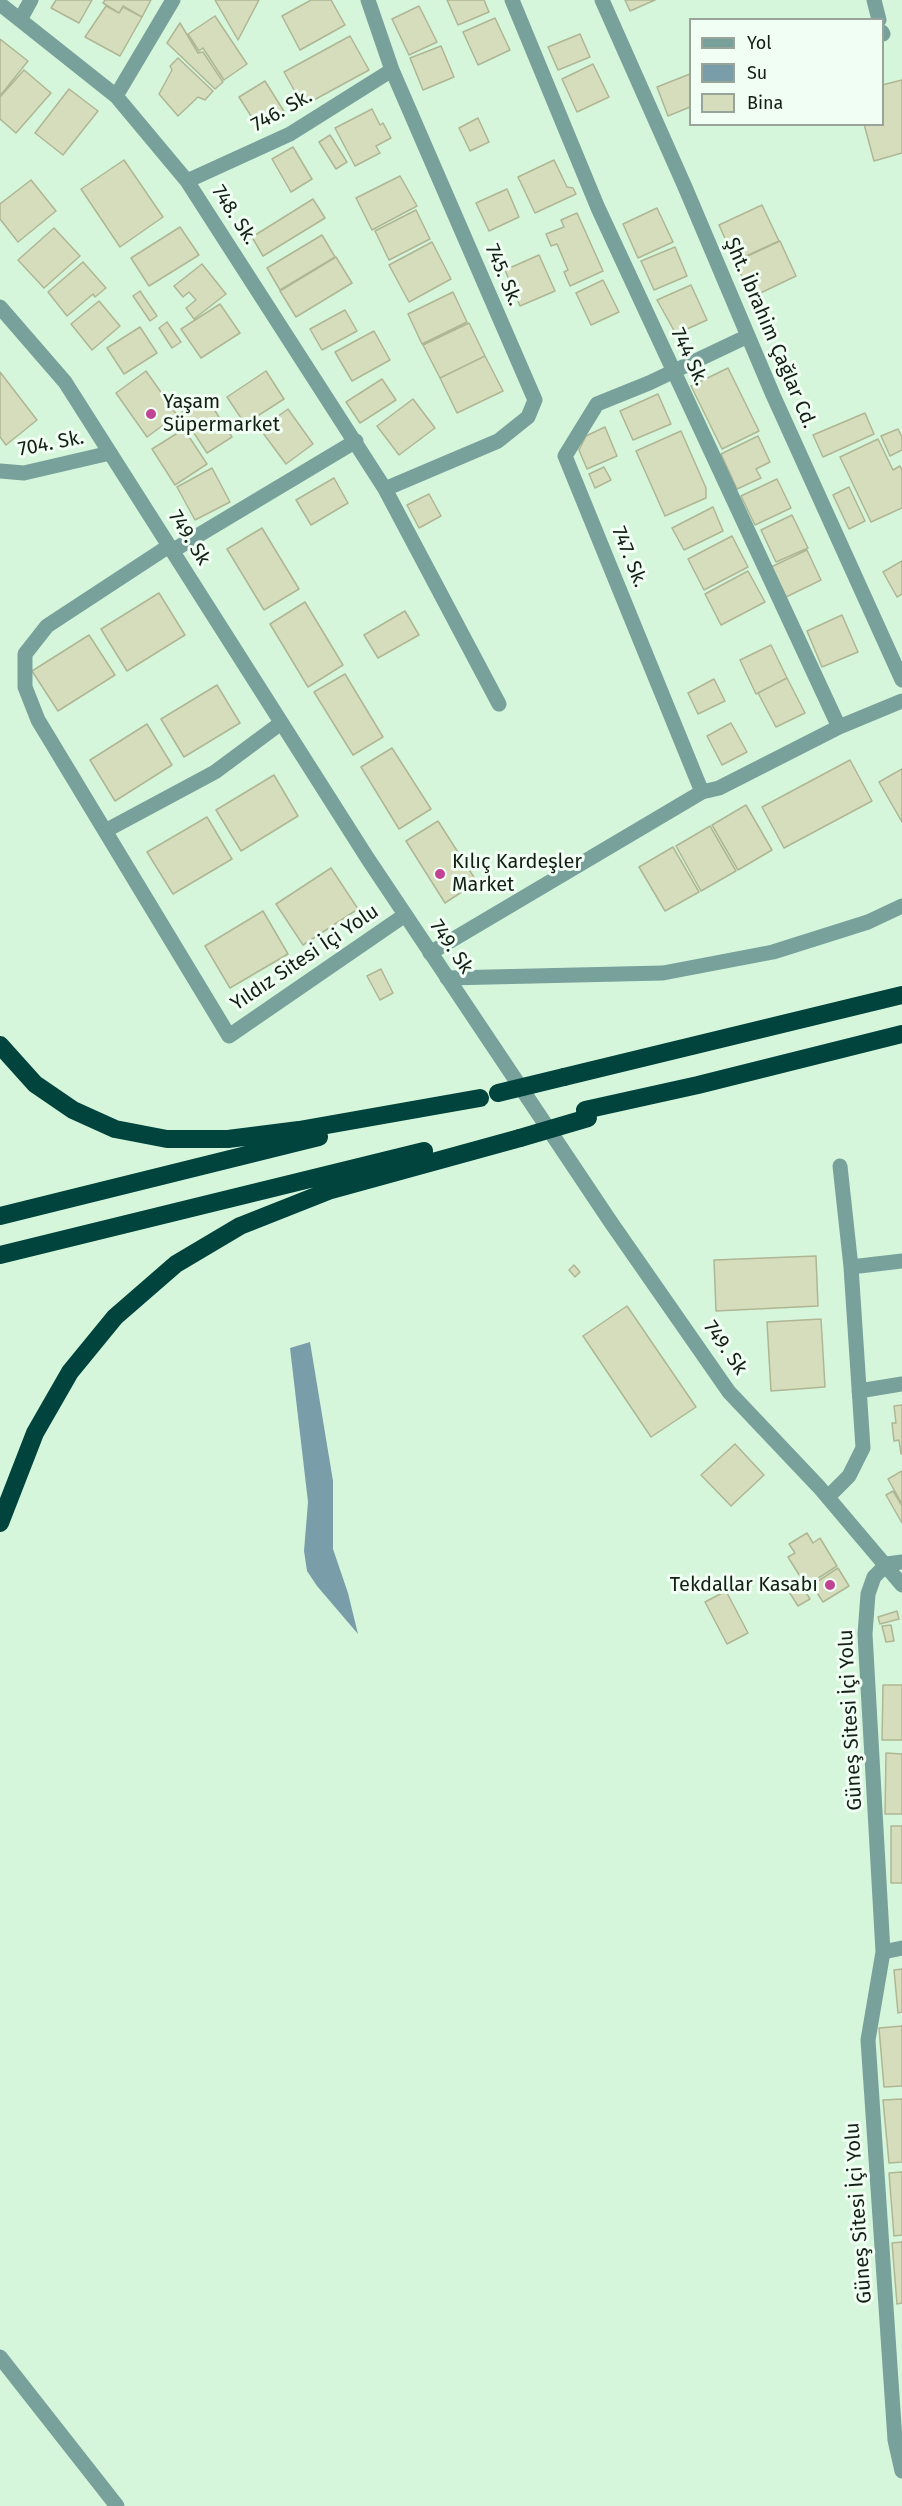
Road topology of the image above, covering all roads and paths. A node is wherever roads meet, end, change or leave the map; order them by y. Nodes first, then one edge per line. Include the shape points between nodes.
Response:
1 (31, 0) edge
2 (173, 0) edge
3 (368, 0) edge
4 (512, 0) edge
5 (602, 0) edge
6 (874, 0) edge
7 (0, 4) edge
8 (878, 18) edge
9 (20, 20) junction
10 (393, 70) junction
11 (116, 96) junction
12 (187, 181) junction
13 (0, 307) edge
14 (748, 336) junction
15 (673, 371) junction
16 (356, 441) junction
17 (111, 453) junction
18 (0, 471) edge
19 (385, 489) junction
20 (171, 548) junction
21 (902, 680) edge
22 (902, 701) edge
23 (499, 704) dead end
24 (281, 723) junction
25 (839, 727) junction
26 (702, 792) junction
27 (105, 831) junction
28 (902, 906) edge
29 (405, 915) junction
30 (430, 953) junction
31 (447, 978) junction
32 (902, 995) edge
33 (902, 1035) edge
34 (0, 1045) edge
35 (480, 1098) junction
36 (518, 1133) junction
37 (840, 1166) dead end
38 (0, 1216) edge
39 (0, 1255) edge
40 (902, 1261) edge
41 (851, 1267) junction
42 (902, 1384) edge
43 (859, 1391) junction
44 (828, 1497) junction
45 (0, 1523) edge
46 (894, 1563) edge
47 (902, 1585) edge
48 (902, 1948) edge
49 (883, 1952) junction
50 (895, 2327) edge
51 (0, 2357) edge
52 (902, 2471) edge
53 (117, 2506) edge

1 - 9 street
2 - 11 street
3 - 10 street, 745. Sk.
4 - 15 street, 744 Sk. via 598,208
5 - 14 street, Şht. İbrahim Çağlar Cd.
6 - 8 street
7 - 9 street, 748. Sk.
9 - 11 street, 748. Sk.
10 - 12 street, 746. Sk. via 290,134
10 - 19 street, 745. Sk. via 535,399 528,417 498,441
11 - 12 street, 748. Sk.
12 - 16 street, 748. Sk.
13 - 17 street, 749. Sk via 65,381
14 - 15 street
14 - 21 street, Şht. İbrahim Çağlar Cd.
15 - 25 street, 744 Sk.
15 - 26 street, 747. Sk. via 597,404 565,456
16 - 19 street, 748. Sk.
16 - 20 street
17 - 18 street, 704. Sk. via 24,473
17 - 20 street, 749. Sk
19 - 23 street, 748. Sk.
20 - 24 street, 749. Sk
20 - 27 street via 47,626 25,654 25,687 38,720
22 - 25 street
24 - 27 street via 215,772
24 - 29 street, 749. Sk
25 - 26 street via 718,788
26 - 30 street
27 - 29 street, Yıldız Sitesi İçi Yolu via 229,1036
28 - 31 street via 868,922 773,952 663,973
29 - 30 street, 749. Sk
30 - 31 street, 749. Sk
31 - 44 street, 749. Sk via 729,1392
32 - 35 highway, bridge
33 - 36 highway
34 - 35 highway via 35,1084 73,1110 115,1130 167,1139 228,1139 299,1130
35 - 38 highway
36 - 39 highway
36 - 45 highway via 331,1190 240,1226 176,1263 115,1317 70,1372 35,1433
37 - 41 street
40 - 41 street
41 - 43 street
42 - 43 street
43 - 44 street via 863,1448 849,1476
44 - 46 street, 749. Sk
46 - 47 street, 749. Sk
46 - 49 street, Güneş Sitesi İçi Yolu via 874,1577 868,1594 865,1634
48 - 49 street
49 - 50 street, Güneş Sitesi İçi Yolu via 868,2040
50 - 52 street, Güneş Sitesi İçi Yolu via 895,2440
51 - 53 street

